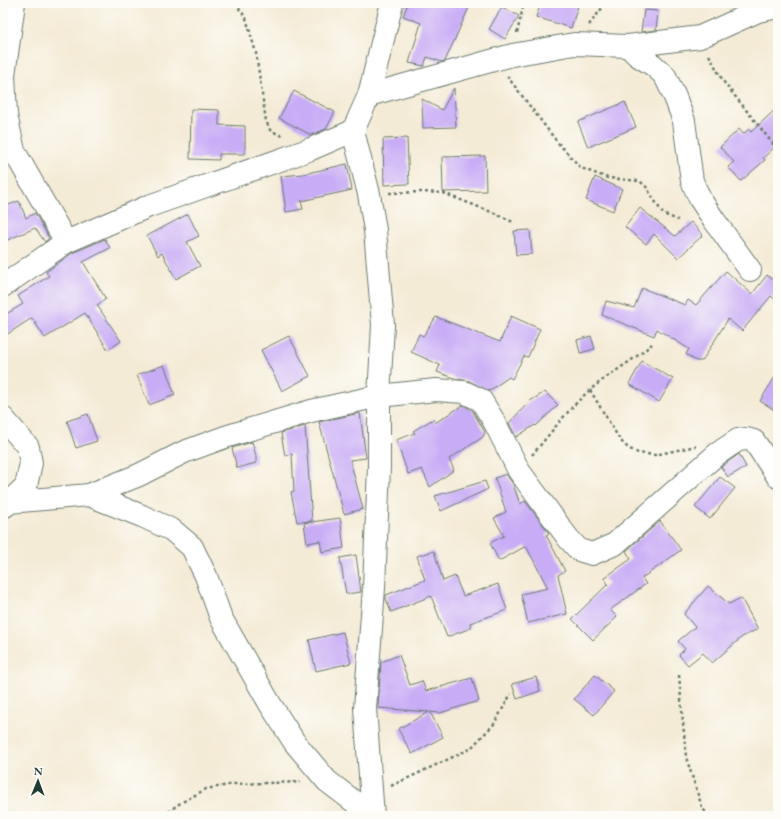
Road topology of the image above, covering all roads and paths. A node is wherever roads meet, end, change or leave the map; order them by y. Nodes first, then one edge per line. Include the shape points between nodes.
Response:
1 (14, 3) edge
2 (235, 3) edge
3 (392, 3) edge
4 (524, 3) edge
5 (778, 7) edge
6 (700, 36) junction
7 (628, 46) junction
8 (503, 58) junction
9 (369, 95) junction
10 (353, 131) junction
11 (311, 149) junction
12 (778, 150) edge
13 (369, 194) junction
14 (678, 220) dead end
15 (513, 222) dead end
16 (66, 242) junction
17 (750, 270) dead end
18 (3, 286) edge
19 (652, 344) dead end
20 (590, 390) junction
21 (379, 396) junction
22 (3, 418) edge
23 (717, 454) junction
24 (519, 471) junction
25 (778, 477) edge
26 (89, 495) junction
27 (6, 505) edge
28 (678, 675) dead end
29 (511, 694) dead end
30 (327, 781) junction
31 (372, 809) edge
32 (164, 816) edge
33 (708, 816) edge

1 - 16 street via 4,75 6,115 14,151
2 - 11 path via 246,18 256,52 266,121 270,130
3 - 9 street
4 - 8 path
5 - 6 street via 758,11
6 - 7 street
6 - 12 path via 723,81
7 - 8 street via 574,44
7 - 17 street via 665,76 684,121 692,181 714,220
8 - 9 street
8 - 14 path via 558,143 581,168 608,178 639,181 645,185 663,214
9 - 10 street
10 - 11 street
10 - 13 street
11 - 16 street via 149,206
13 - 15 path via 443,193
13 - 21 street via 375,230 383,325
16 - 18 street
19 - 20 path
20 - 23 path via 620,440 633,451 655,455 700,445
20 - 24 path
21 - 24 street via 443,390 464,392 481,400
21 - 26 street via 312,411 225,437 184,452 139,475
21 - 31 street via 374,588 365,708
22 - 27 street via 28,447 31,463 26,486
23 - 24 street via 615,544 592,554 579,550 568,538
23 - 25 street via 738,440 754,441
26 - 27 street
26 - 30 street via 172,530 192,547 221,618 270,704 296,743
28 - 33 path via 686,757 702,807
29 - 31 path via 494,724 470,749
30 - 31 street
30 - 32 path via 234,784 206,789 177,805

